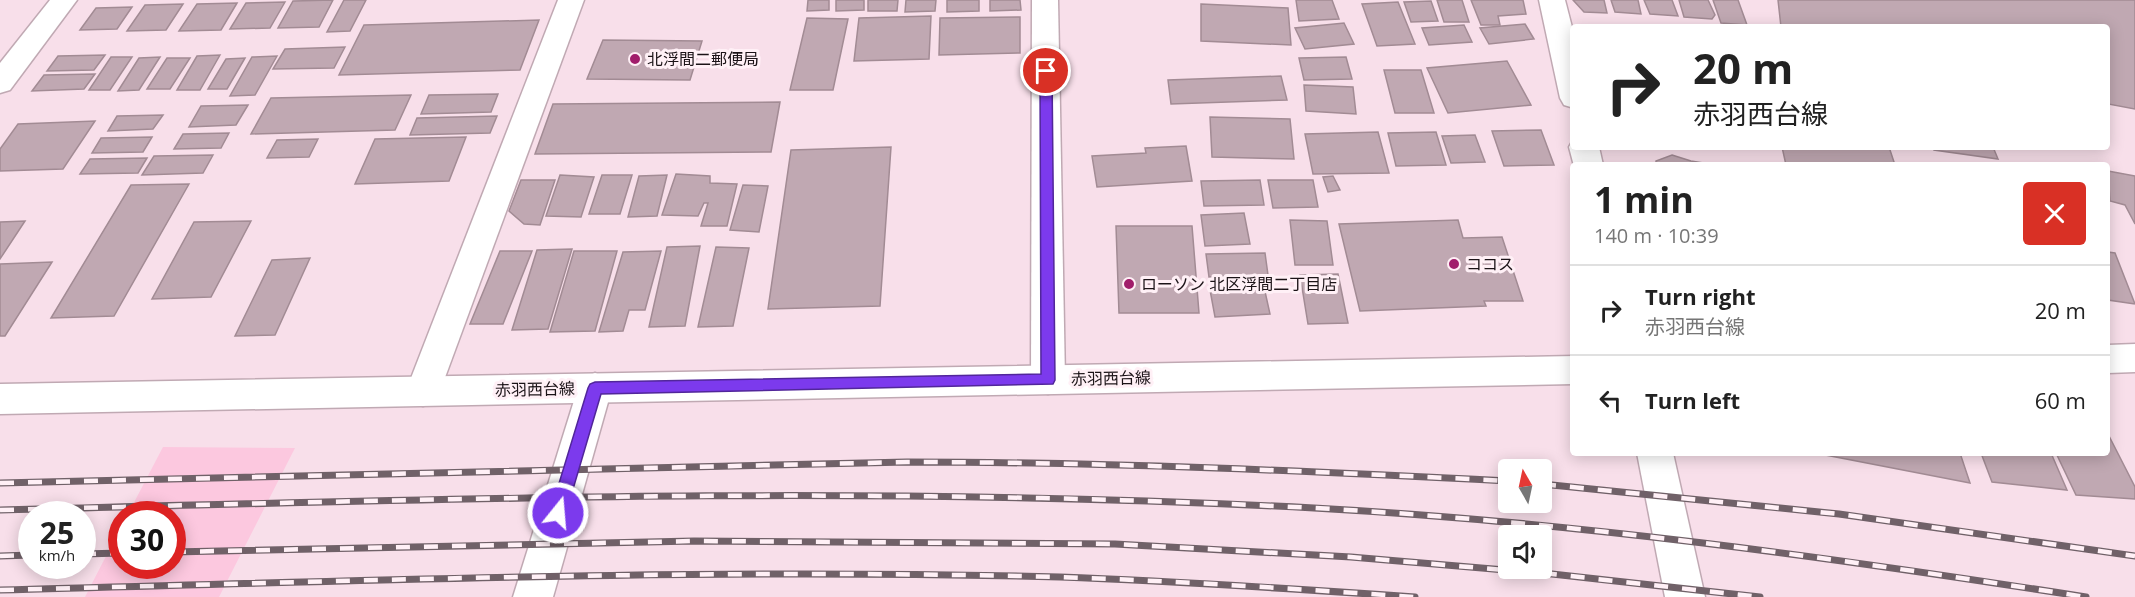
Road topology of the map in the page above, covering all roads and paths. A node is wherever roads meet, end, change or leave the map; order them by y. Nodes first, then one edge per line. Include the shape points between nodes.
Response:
1 (64, 0) edge
2 (571, 0) edge
3 (1046, 0) edge
4 (1552, 0) edge
5 (1570, 80) edge
6 (0, 83) edge
7 (2135, 358) edge
8 (2110, 359) edge
9 (1570, 370) edge
10 (1048, 380) junction
11 (595, 388) junction
12 (423, 391) junction
13 (0, 399) edge
14 (1656, 456) edge
15 (533, 597) edge
16 (1685, 597) edge

1 - 6 street
2 - 12 street
3 - 10 street
4 - 5 street
7 - 8 street
9 - 10 street, 赤羽西台線
10 - 11 street, 赤羽西台線
11 - 12 street, 赤羽西台線
11 - 15 street
12 - 13 street, 赤羽西台線
14 - 16 street

